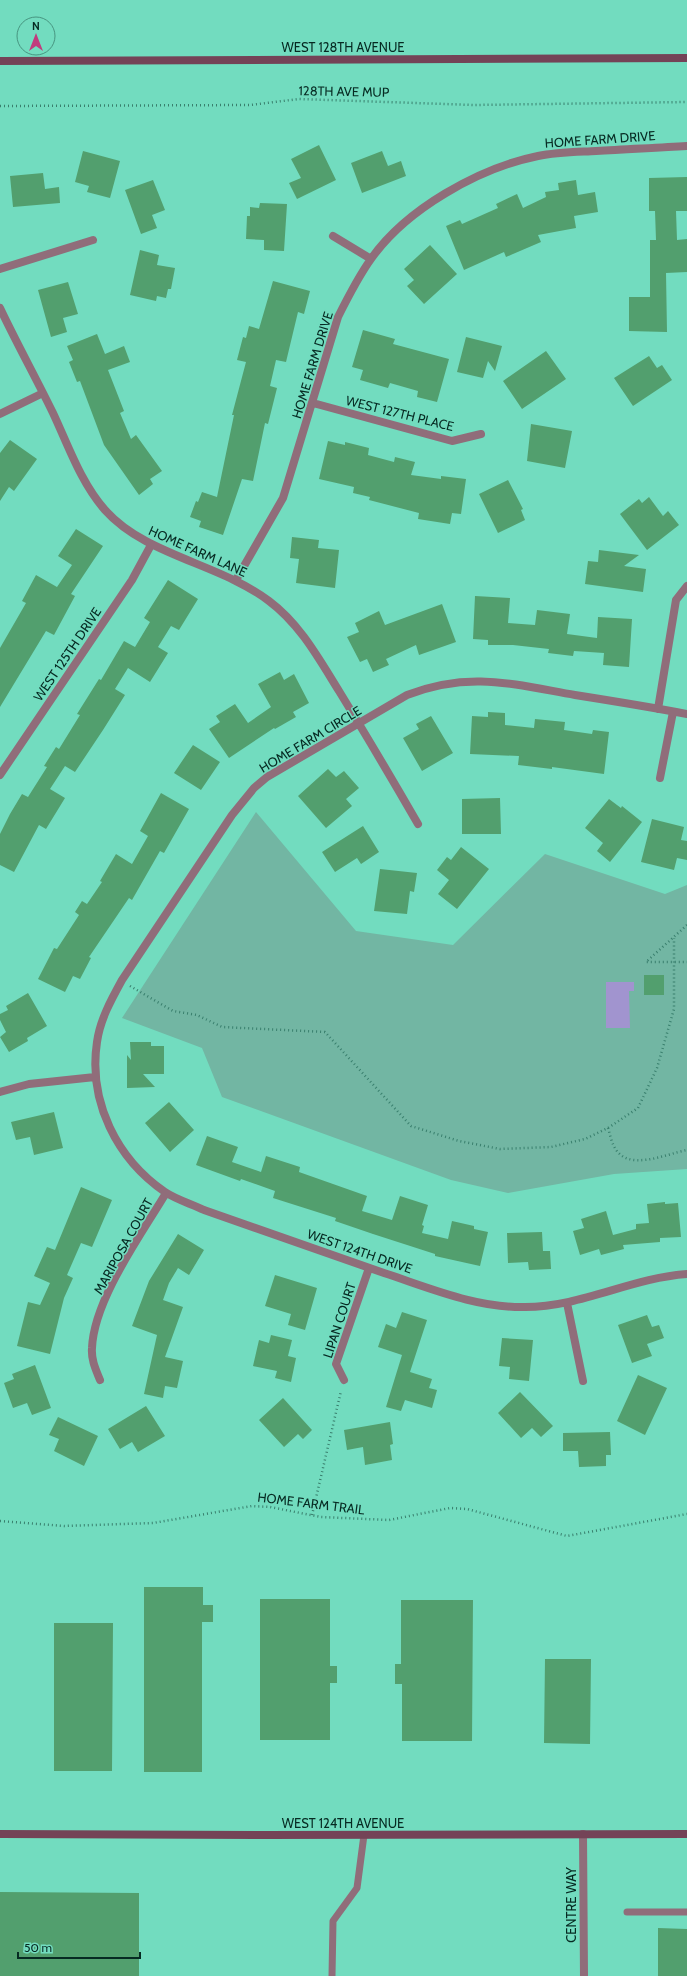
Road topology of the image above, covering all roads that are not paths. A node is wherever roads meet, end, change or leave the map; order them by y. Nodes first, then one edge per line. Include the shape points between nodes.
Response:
1 (687, 58) edge
2 (0, 61) edge
3 (687, 146) edge
4 (334, 236) dead end
5 (93, 240) dead end
6 (371, 259) junction
7 (0, 269) edge
8 (0, 308) edge
9 (43, 393) junction
10 (313, 403) junction
11 (0, 414) edge
12 (481, 434) dead end
13 (151, 545) junction
14 (236, 580) junction
15 (687, 586) edge
16 (658, 709) junction
17 (673, 712) junction
18 (687, 714) edge
19 (359, 723) junction
20 (0, 775) edge
21 (660, 778) dead end
22 (418, 824) dead end
23 (95, 1077) junction
24 (0, 1092) edge
25 (166, 1193) junction
26 (369, 1268) junction
27 (687, 1274) edge
28 (567, 1303) junction
29 (100, 1380) dead end
30 (344, 1380) road end
31 (583, 1381) dead end
32 (0, 1834) edge
33 (583, 1834) junction
34 (687, 1834) edge
35 (364, 1835) junction
36 (627, 1912) dead end
37 (687, 1912) edge
38 (332, 1976) edge
39 (584, 1976) edge

1 - 2 street, WEST 128TH AVENUE
3 - 6 street, HOME FARM DRIVE via 556,153 522,160 486,172 459,185 416,215 387,240
4 - 6 street
5 - 7 street
6 - 10 street, HOME FARM DRIVE via 338,317
8 - 9 street, HOME FARM LANE
9 - 11 street
9 - 13 street, HOME FARM LANE via 87,485 104,508 124,528
10 - 12 street, WEST 127TH PLACE via 452,441
10 - 14 street, HOME FARM DRIVE via 283,498
13 - 14 street, HOME FARM LANE
13 - 20 street, WEST 125TH DRIVE via 132,580
14 - 19 street, HOME FARM LANE via 268,601 295,626
15 - 16 street via 676,600
16 - 17 street, HOME FARM CIRCLE
16 - 19 street, HOME FARM CIRCLE via 511,683 467,680 428,687 407,695
17 - 18 street, HOME FARM CIRCLE
17 - 21 street
19 - 22 street, HOME FARM LANE
19 - 23 street, HOME FARM CIRCLE via 267,777 254,788 232,815 110,1000 97,1043
23 - 24 street via 29,1084
23 - 25 street, WEST 124TH DRIVE via 102,1109 116,1142 140,1171
25 - 26 street, WEST 124TH DRIVE via 204,1210
25 - 29 street, MARIPOSA COURT via 124,1263 98,1319 92,1349
26 - 28 street, WEST 124TH DRIVE via 482,1303 525,1308
26 - 30 street, LIPAN COURT via 336,1364
27 - 28 street, WEST 124TH DRIVE via 651,1278
28 - 31 street
32 - 35 street, WEST 124TH AVENUE
33 - 34 street, WEST 124TH AVENUE
33 - 35 street, WEST 124TH AVENUE
33 - 39 street, CENTRE WAY
35 - 38 lane via 357,1888 333,1921
36 - 37 lane

